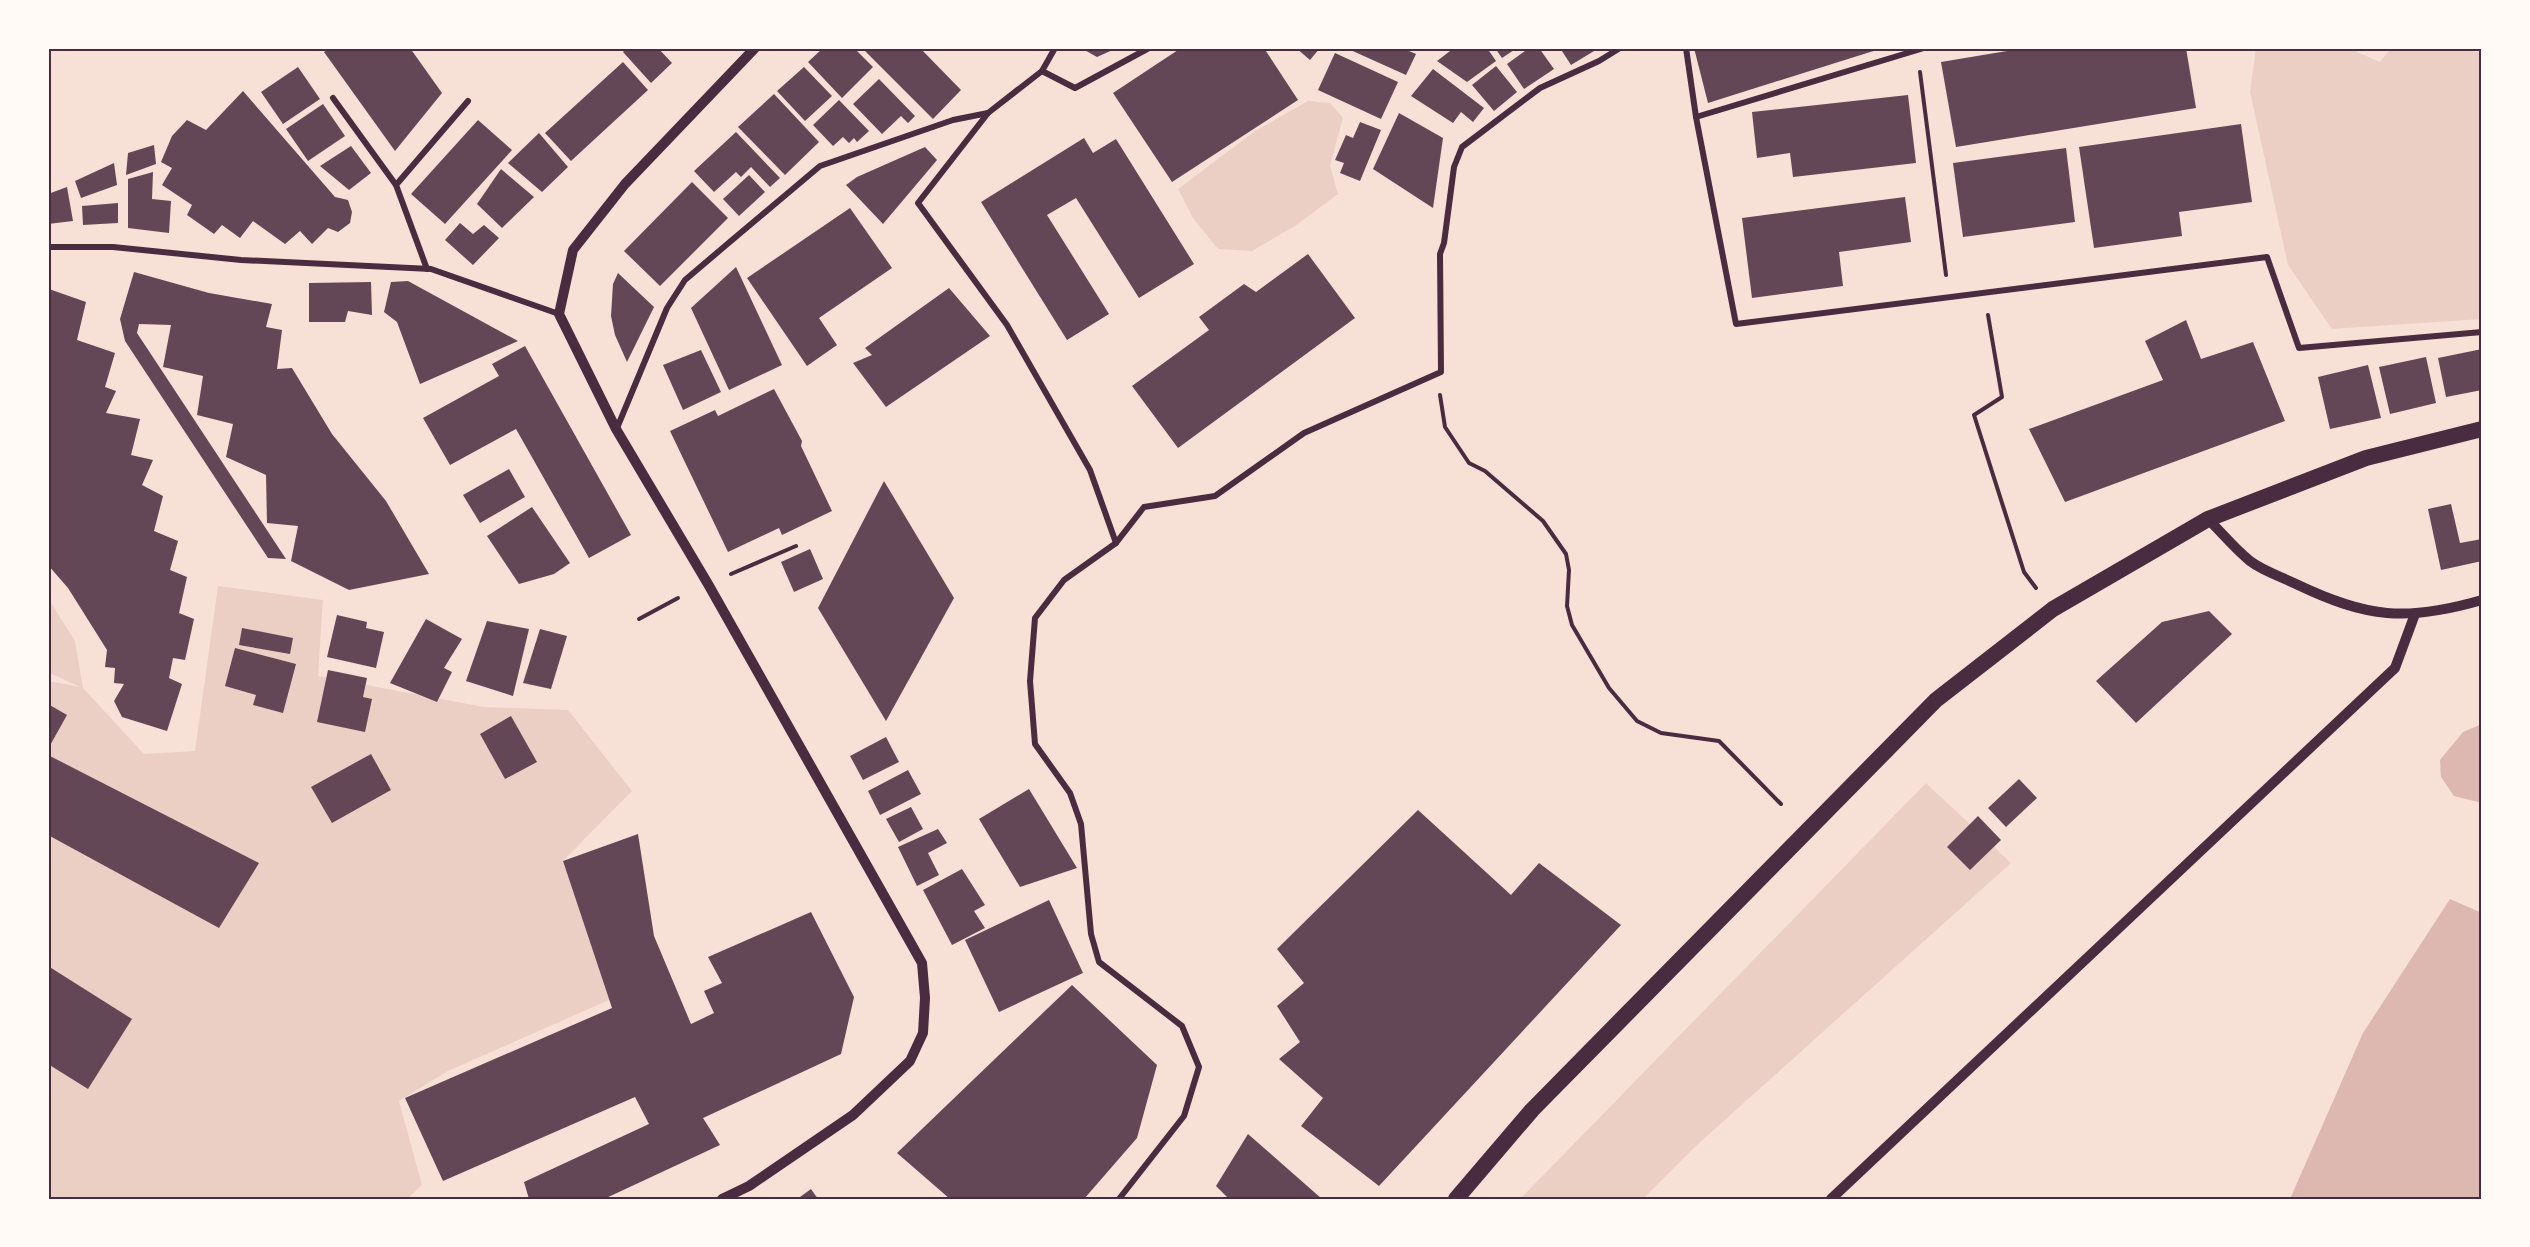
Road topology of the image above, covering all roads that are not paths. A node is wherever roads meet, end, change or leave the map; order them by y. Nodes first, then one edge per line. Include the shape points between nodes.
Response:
1 (755, 48) edge
2 (1055, 48) edge
3 (1149, 48) edge
4 (1620, 48) edge
5 (1686, 48) edge
6 (1921, 49) edge
7 (1042, 71) junction
8 (333, 98) dead end
9 (468, 101) dead end
10 (988, 113) junction
11 (1696, 117) junction
12 (396, 185) junction
13 (48, 247) edge
14 (427, 269) junction
15 (560, 314) junction
16 (2482, 332) edge
17 (616, 429) junction
18 (2482, 429) edge
19 (2208, 519) junction
20 (1116, 543) junction
21 (2482, 600) edge
22 (2415, 614) junction
23 (722, 1199) edge
24 (1119, 1199) edge
25 (1456, 1199) edge
26 (1831, 1199) edge

1 - 15 street via 625,184 573,250
2 - 7 street
3 - 7 street via 1075,88
4 - 20 street via 1540,88 1462,147 1454,167 1440,254 1441,372 1304,433 1215,496 1144,507
5 - 11 street
6 - 11 street
7 - 10 street
8 - 12 street
9 - 12 street
10 - 17 street via 953,120 820,166 717,252 685,280 667,308
10 - 20 street via 918,203 1007,325 1090,470
11 - 16 street via 1736,324 2267,257 2299,348
12 - 14 street
13 - 14 street via 113,247 240,260
14 - 15 street
15 - 17 street
17 - 23 street via 922,963 923,1033 910,1061 853,1114 749,1186
18 - 19 highway via 2366,458
19 - 22 street via 2252,562 2325,598 2369,611
19 - 25 highway via 2053,609 1936,700 1532,1110
20 - 24 street via 1064,580 1035,618 1030,681 1035,744 1070,793 1081,824 1092,934 1099,962 1182,1026 1199,1067 1184,1116
21 - 22 street
22 - 26 street via 2395,668

